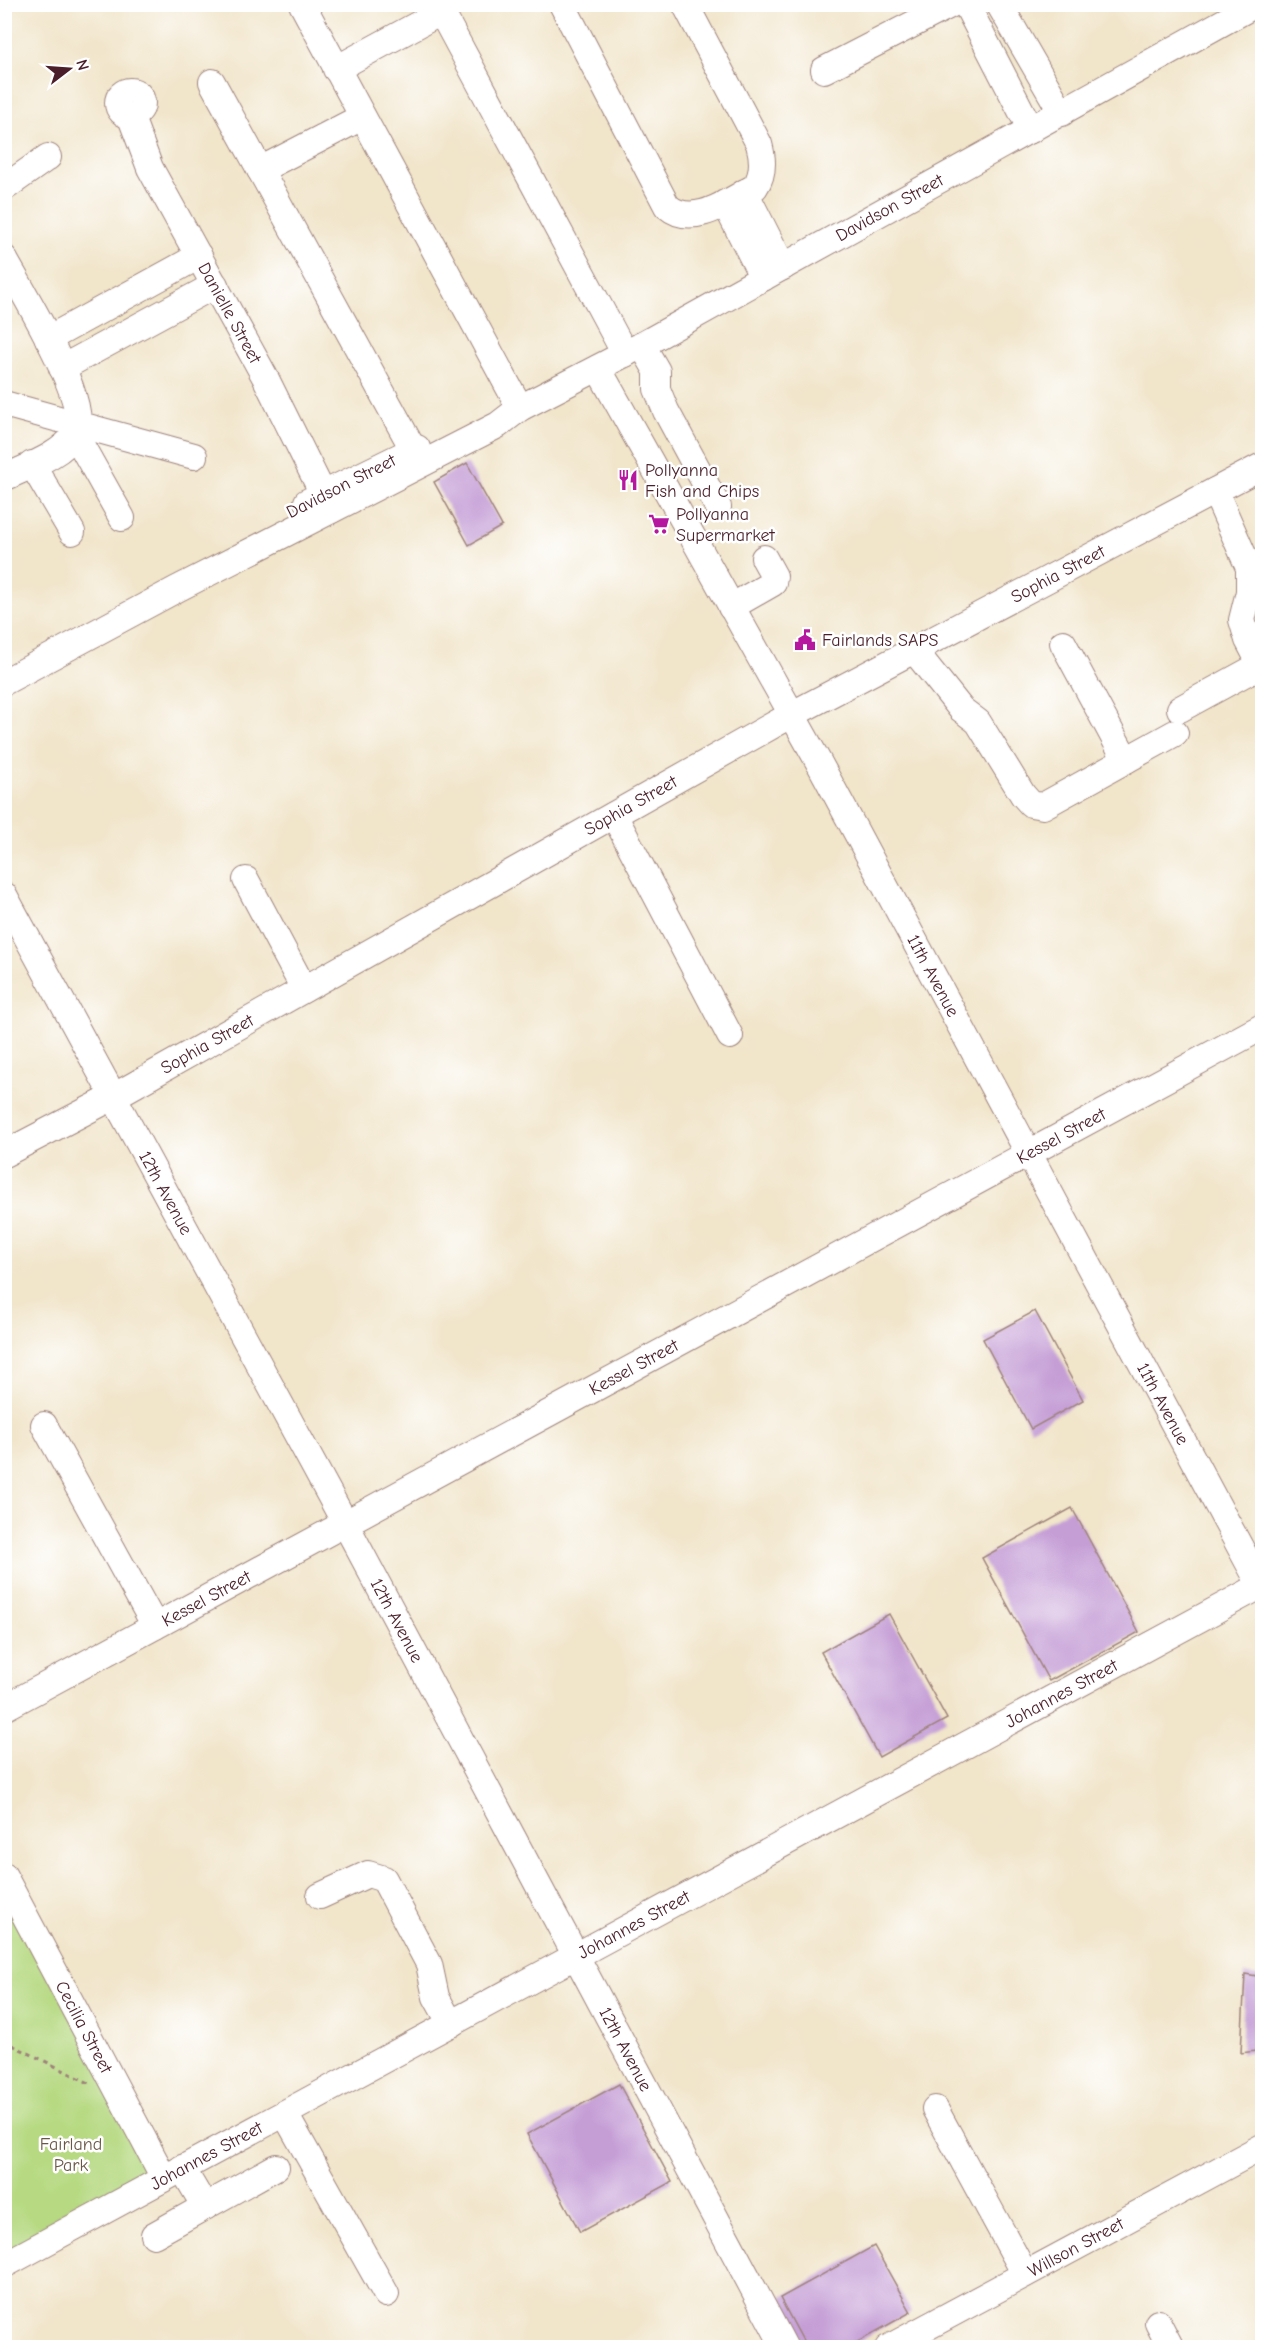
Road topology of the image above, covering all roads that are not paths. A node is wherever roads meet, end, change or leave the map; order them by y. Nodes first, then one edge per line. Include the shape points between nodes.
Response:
1 (302, 4) edge
2 (562, 4) edge
3 (685, 4) edge
4 (952, 4) edge
5 (966, 4) edge
6 (999, 4) edge
7 (1256, 4) edge
8 (439, 8) edge
9 (336, 69) junction
10 (824, 70) dead end
11 (212, 82) dead end
12 (1062, 113) junction
13 (130, 115) dead end
14 (362, 117) junction
15 (1030, 130) junction
16 (48, 157) dead end
17 (260, 170) junction
18 (4, 188) edge
19 (735, 197) junction
20 (199, 256) junction
21 (6, 263) edge
22 (773, 273) junction
23 (215, 285) junction
24 (48, 339) junction
25 (634, 349) junction
26 (62, 368) junction
27 (598, 368) junction
28 (265, 377) junction
29 (4, 404) edge
30 (520, 408) junction
31 (77, 429) junction
32 (413, 449) junction
33 (194, 456) dead end
34 (32, 464) junction
35 (1263, 466) edge
36 (356, 477) junction
37 (4, 478) edge
38 (1215, 490) junction
39 (327, 502) junction
40 (718, 507) dead end
41 (122, 518) dead end
42 (72, 532) dead end
43 (764, 558) dead end
44 (730, 607) junction
45 (1063, 643) dead end
46 (914, 650) junction
47 (1262, 664) edge
48 (4, 682) edge
49 (790, 716) junction
50 (1126, 760) junction
51 (614, 815) junction
52 (246, 880) dead end
53 (4, 895) edge
54 (304, 989) junction
55 (1263, 1027) edge
56 (730, 1036) dead end
57 (113, 1097) junction
58 (1029, 1153) junction
59 (4, 1154) edge
60 (44, 1425) dead end
61 (345, 1523) junction
62 (1262, 1587) edge
63 (155, 1626) junction
64 (4, 1708) edge
65 (4, 1876) edge
66 (320, 1896) dead end
67 (577, 1956) junction
68 (451, 2024) junction
69 (935, 2109) dead end
70 (285, 2114) junction
71 (1263, 2147) edge
72 (276, 2167) dead end
73 (173, 2173) junction
74 (205, 2207) junction
75 (154, 2235) dead end
76 (4, 2265) edge
77 (1025, 2274) junction
78 (386, 2294) dead end
79 (1158, 2323) dead end
80 (785, 2348) edge
81 (888, 2348) edge
82 (1171, 2348) edge

1 - 9 street
2 - 19 street via 667,206 683,215 704,212
3 - 19 street via 759,144 760,180
4 - 10 street
5 - 15 street
6 - 12 street
7 - 12 street, Davidson Street
8 - 9 street
8 - 25 street
9 - 14 street
11 - 17 street
12 - 15 street, Davidson Street
13 - 20 street, Danielle Street via 150,168
14 - 17 street
14 - 30 street
15 - 22 street, Davidson Street
16 - 18 street
17 - 32 street
19 - 22 street
20 - 23 street, Danielle Street
20 - 24 street
21 - 24 street
22 - 25 street, Davidson Street
23 - 26 street
23 - 28 street, Danielle Street
24 - 26 street
25 - 27 street, Davidson Street
25 - 40 street via 657,372 657,388 666,411
26 - 31 street via 75,396
27 - 30 street, Davidson Street
27 - 44 street, 11th Avenue
28 - 36 street via 298,434 320,462 333,473
28 - 39 street, Danielle Street
29 - 31 street
30 - 32 street, Davidson Street
30 - 39 street, Davidson Street via 498,425
31 - 33 street
31 - 34 street via 57,450
31 - 41 street
32 - 36 street, Davidson Street
34 - 37 street
34 - 42 street
35 - 38 street, Sophia Street
36 - 39 street, Davidson Street
38 - 46 street, Sophia Street
38 - 47 street via 1248,568 1249,592 1242,620
39 - 48 street, Davidson Street
43 - 44 street via 774,583
44 - 49 street, 11th Avenue
45 - 50 street
46 - 49 street, Sophia Street
46 - 50 street via 961,709 978,722 1031,804 1043,806
47 - 50 street
49 - 51 street, Sophia Street
49 - 58 street, 11th Avenue
51 - 54 street, Sophia Street
51 - 56 street
52 - 54 street
53 - 57 street, 12th Avenue
54 - 57 street, Sophia Street
55 - 58 street, Kessel Street
57 - 59 street, Sophia Street
57 - 61 street, 12th Avenue
58 - 61 street, Kessel Street
58 - 62 street, 11th Avenue
60 - 63 street
61 - 63 street, Kessel Street
61 - 67 street, 12th Avenue
62 - 67 street, Johannes Street
63 - 64 street, Kessel Street
65 - 73 street, Cecilia Street
66 - 68 street via 368,1874 384,1879 429,1964 436,1997
67 - 68 street, Johannes Street
67 - 80 street, 12th Avenue
68 - 70 street, Johannes Street
69 - 77 street
70 - 73 street, Johannes Street
70 - 78 street
71 - 77 street, Willson Street
72 - 74 street
73 - 74 street, Cecilia Street
73 - 76 street, Johannes Street
74 - 75 street
77 - 81 street, Willson Street
79 - 82 street

